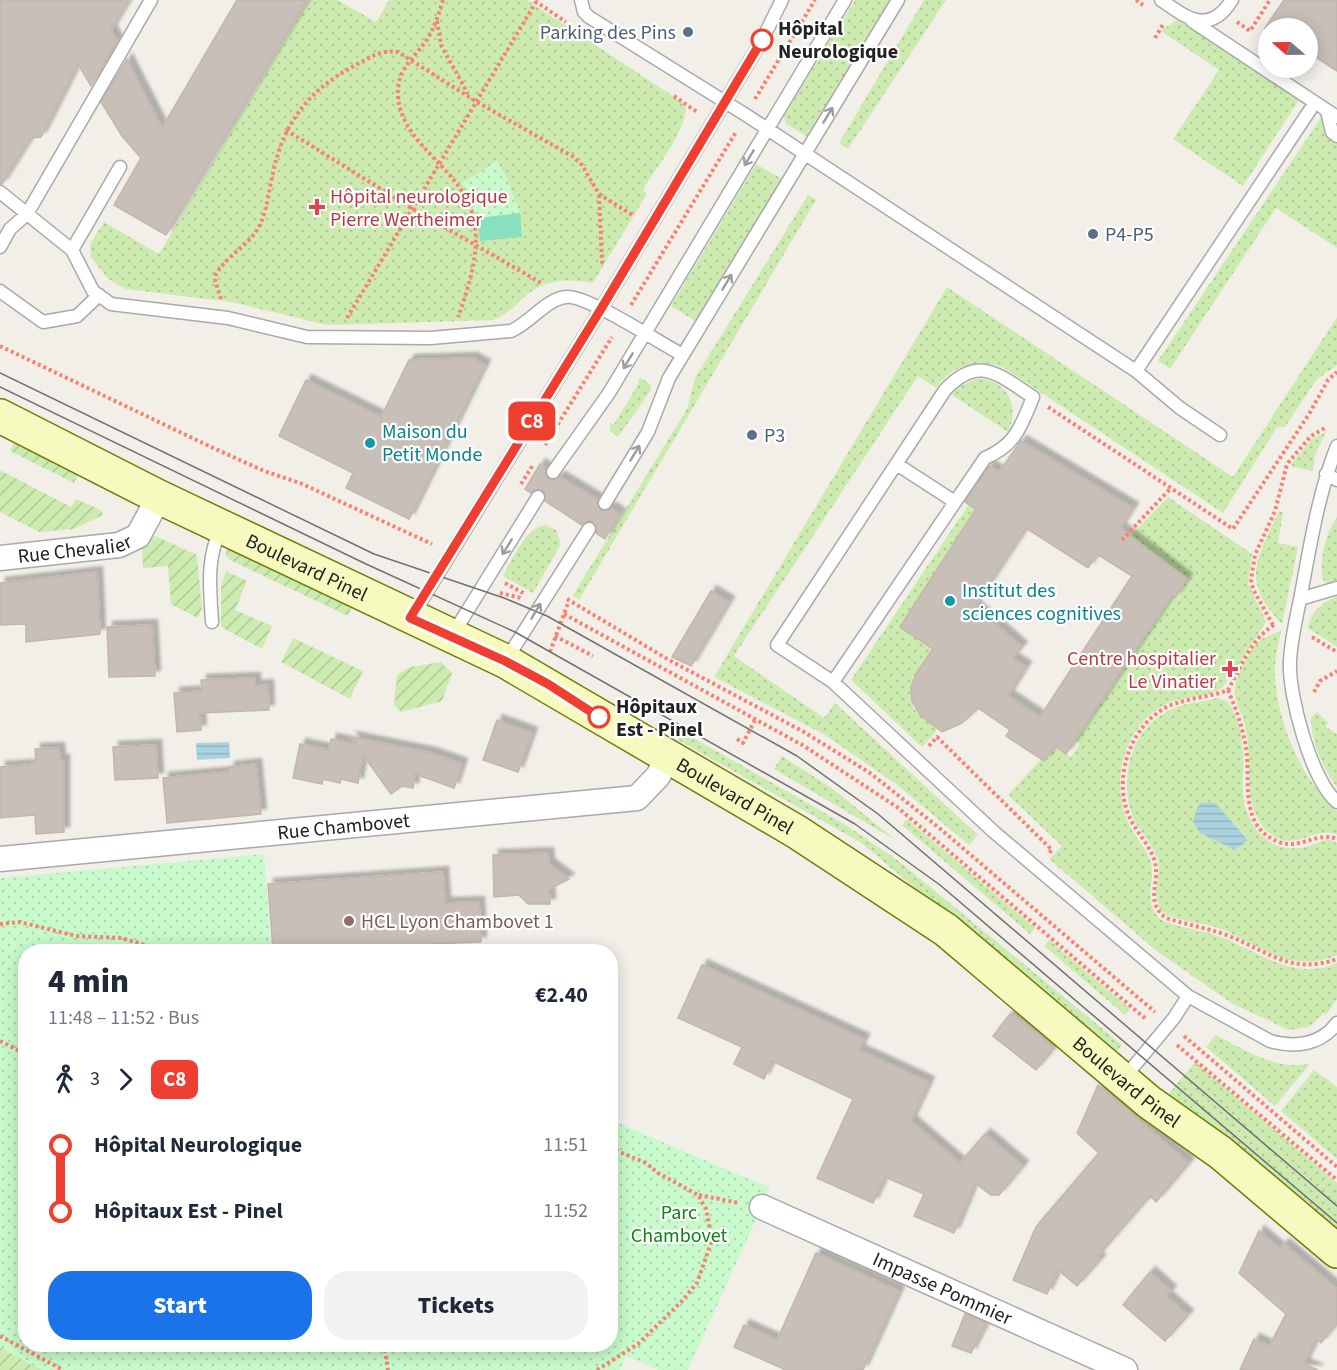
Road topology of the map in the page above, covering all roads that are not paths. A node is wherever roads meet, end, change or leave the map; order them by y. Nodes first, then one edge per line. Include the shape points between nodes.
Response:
1 (152, 0) edge
2 (782, 0) edge
3 (845, 0) edge
4 (898, 0) edge
5 (1161, 0) edge
6 (1232, 0) edge
7 (579, 1) edge
8 (1192, 21) junction
9 (724, 102) junction
10 (1310, 110) dead end
11 (1332, 114) edge
12 (766, 129) junction
13 (1337, 136) edge
14 (805, 153) junction
15 (120, 167) dead end
16 (0, 192) edge
17 (27, 214) junction
18 (0, 247) edge
19 (72, 250) junction
20 (0, 291) edge
21 (99, 296) junction
22 (601, 309) junction
23 (644, 334) junction
24 (682, 355) junction
25 (1136, 370) junction
26 (0, 416) edge
27 (1220, 435) dead end
28 (1337, 446) edge
29 (898, 465) junction
30 (552, 472) dead end
31 (1332, 477) edge
32 (159, 497) junction
33 (538, 497) dead end
34 (955, 502) junction
35 (605, 503) dead end
36 (221, 527) junction
37 (589, 529) dead end
38 (0, 558) edge
39 (1337, 588) edge
40 (1300, 599) junction
41 (410, 618) junction
42 (212, 622) dead end
43 (451, 637) junction
44 (505, 661) junction
45 (833, 682) junction
46 (668, 758) junction
47 (1337, 802) edge
48 (0, 858) edge
49 (1188, 996) junction
50 (1337, 1023) edge
51 (1124, 1079) junction
52 (762, 1207) road end
53 (1337, 1251) edge
54 (1125, 1370) edge

1 - 17 lane
2 - 9 lane
3 - 12 lane
14 -> 4 lane
5 - 8 lane
6 - 8 lane via 1207,20
7 - 9 lane via 590,17
8 - 11 lane
9 - 12 lane
9 - 22 lane
10 - 25 lane
11 - 13 lane via 1332,132
12 - 14 lane
12 -> 23 lane
24 -> 14 lane
14 - 25 lane
15 - 19 lane
16 - 17 lane
17 - 18 lane via 10,229
17 - 19 lane
19 - 21 lane
20 - 21 lane via 43,322 77,316
21 - 22 lane via 111,304 228,318 307,337 431,338 511,331 522,327 553,301 566,297
22 - 23 lane
22 - 41 lane
23 - 24 lane
23 -> 30 lane via 609,393
35 -> 24 lane via 648,432
25 - 27 lane via 1180,408
26 - 32 main road, Boulevard Pinel
28 - 31 lane
29 - 34 lane
29 - 34 lane via 957,377 986,370 1033,397 1014,436 1002,451 985,458
29 - 45 lane via 777,645
31 - 40 lane
32 - 36 main road, Boulevard Pinel
32 - 38 street, Rue Chevalier via 138,536 119,545
33 -> 43 lane
34 - 45 lane
36 - 41 main road, Boulevard Pinel
36 - 42 lane via 208,568
44 -> 37 lane
39 - 40 lane
40 - 47 lane via 1291,680 1312,767
41 - 43 main road, Boulevard Pinel
43 - 44 main road, Boulevard Pinel
44 - 46 main road, Boulevard Pinel
45 - 49 lane via 994,832
46 - 48 street, Rue Chambovet via 658,776 637,798
46 - 51 main road, Boulevard Pinel via 797,832 946,930
49 - 50 lane via 1270,1041 1285,1045 1317,1041
49 - 51 lane
51 - 53 main road, Boulevard Pinel via 1149,1102 1221,1153
52 - 54 street, Impasse Pommier

